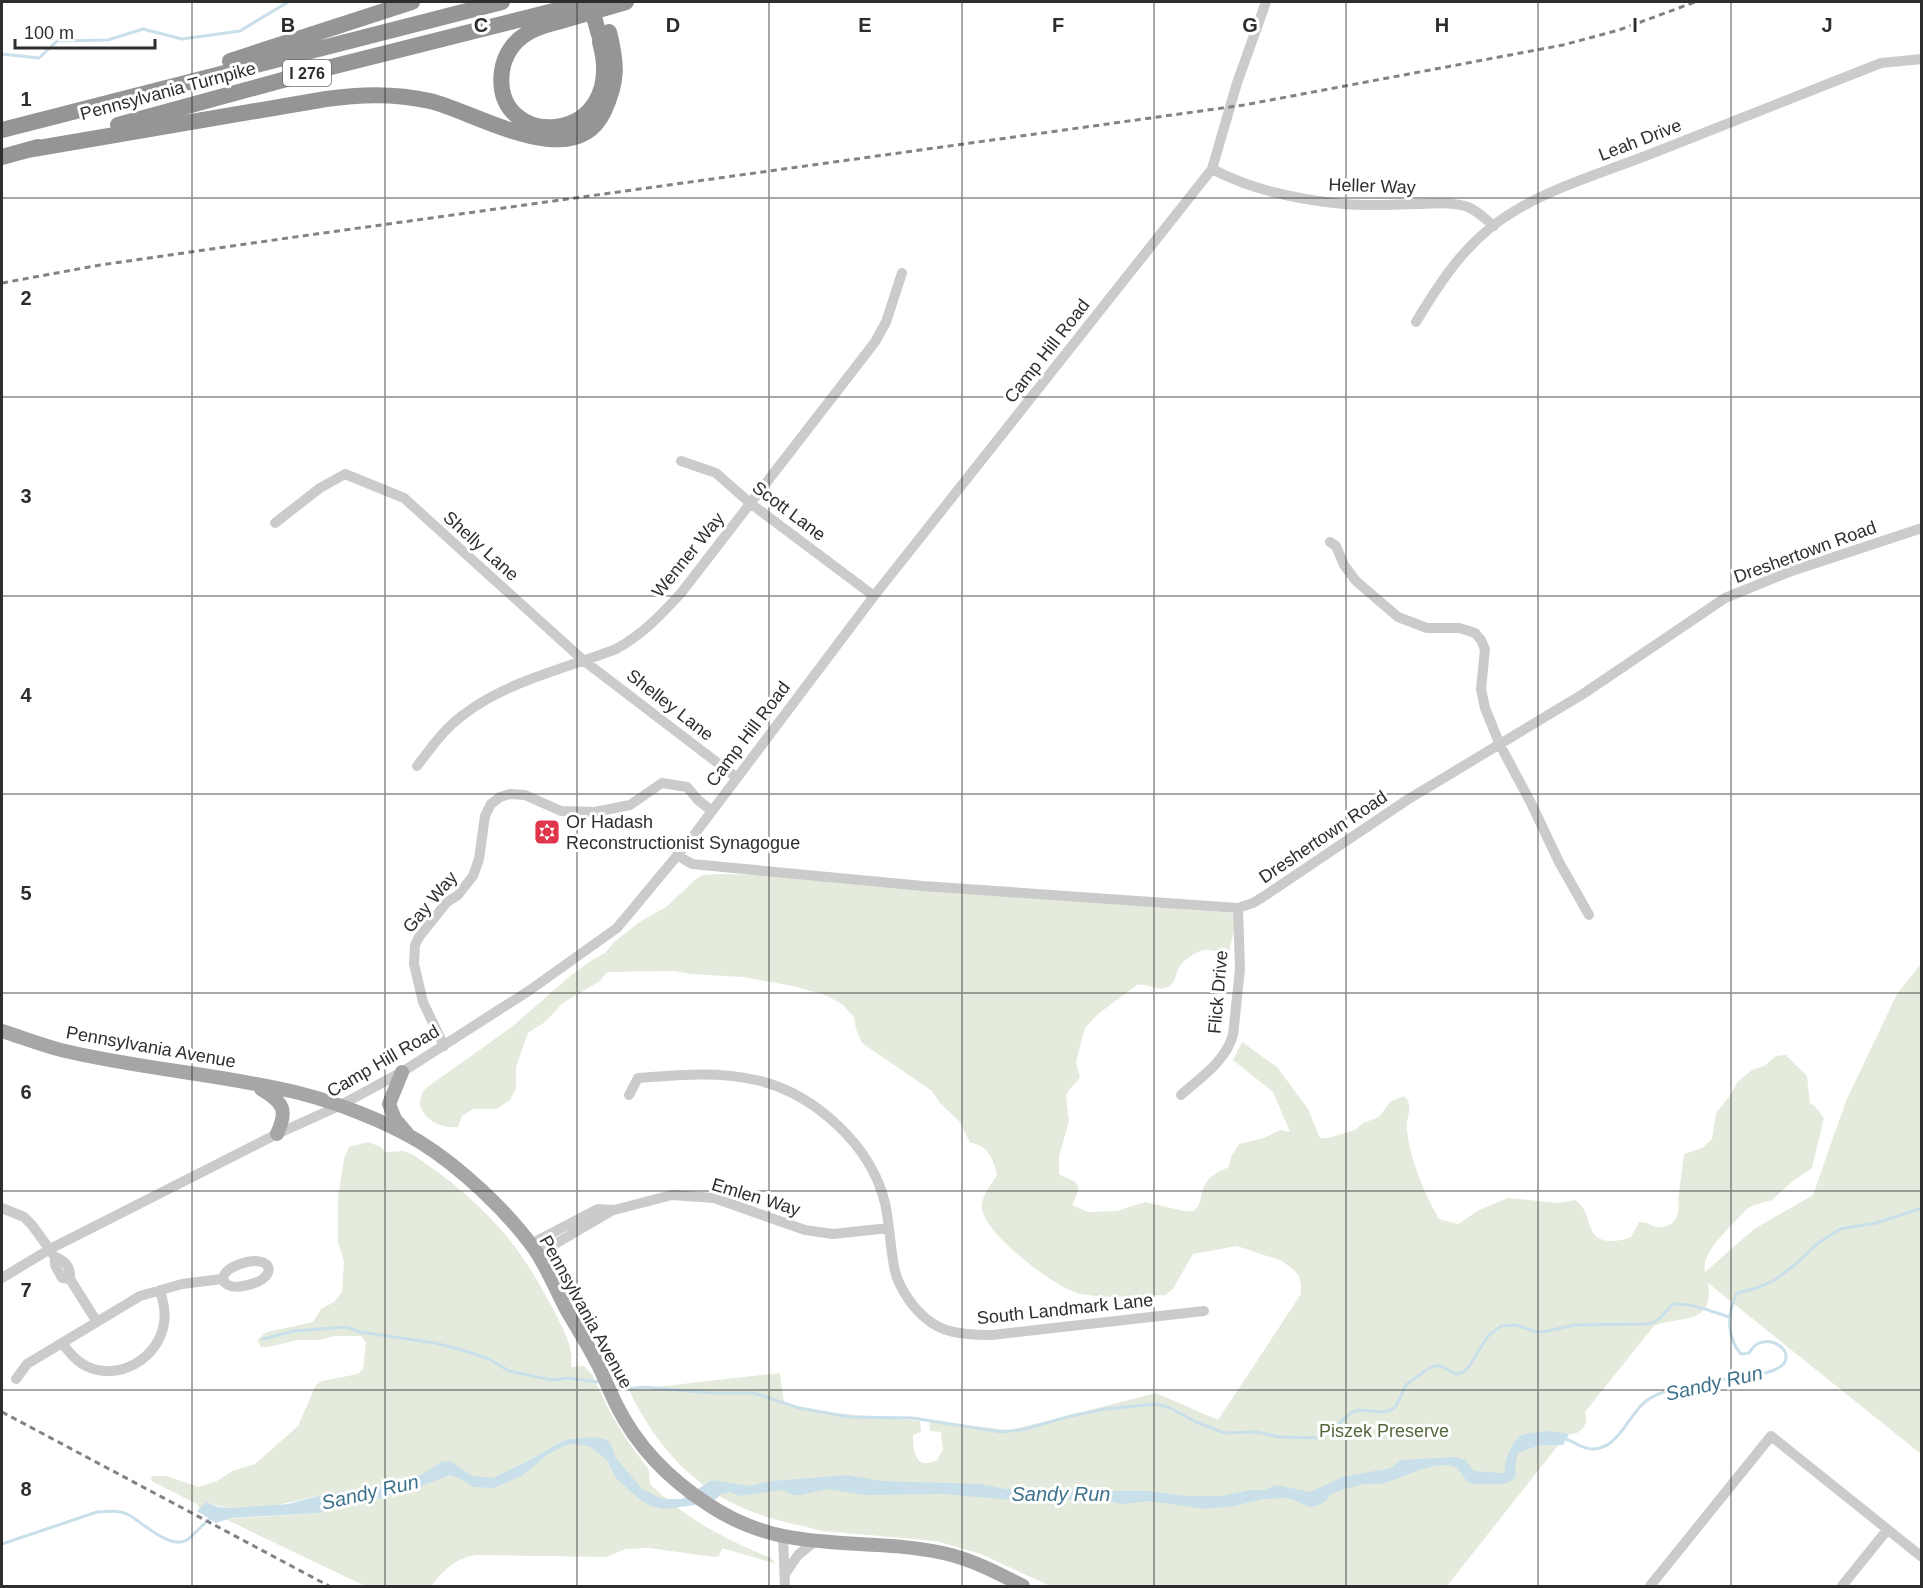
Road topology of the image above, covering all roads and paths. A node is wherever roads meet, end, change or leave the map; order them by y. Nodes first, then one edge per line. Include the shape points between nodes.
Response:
1 (412, 2) edge
2 (502, 2) edge
3 (590, 2) edge
4 (602, 2) edge
5 (626, 2) edge
6 (1266, 2) edge
7 (604, 34) junction
8 (1922, 59) edge
9 (56, 116) junction
10 (2, 130) edge
11 (27, 150) junction
12 (2, 157) edge
13 (1212, 169) junction
14 (1494, 226) junction
15 (902, 273) dead end
16 (1416, 322) dead end
17 (681, 461) dead end
18 (750, 503) junction
19 (275, 523) dead end
20 (1922, 528) edge
21 (1330, 542) dead end
22 (874, 596) junction
23 (583, 660) junction
24 (1500, 745) junction
25 (417, 766) dead end
26 (736, 777) junction
27 (711, 811) junction
28 (677, 855) junction
29 (692, 864) junction
30 (662, 875) junction
31 (1238, 908) junction
32 (1589, 915) dead end
33 (2, 1031) edge
34 (444, 1046) junction
35 (402, 1072) junction
36 (252, 1083) junction
37 (629, 1095) dead end
38 (1181, 1095) dead end
39 (339, 1106) junction
40 (277, 1134) junction
41 (411, 1137) junction
42 (2, 1208) edge
43 (889, 1228) junction
44 (534, 1249) junction
45 (52, 1253) junction
46 (2, 1278) edge
47 (222, 1279) dead end
48 (160, 1290) junction
49 (1204, 1311) dead end
50 (97, 1322) junction
51 (63, 1343) junction
52 (16, 1379) dead end
53 (1887, 1530) junction
54 (783, 1537) junction
55 (814, 1542) junction
56 (1922, 1557) edge
57 (784, 1574) junction
58 (785, 1587) edge
59 (1023, 1587) edge
60 (1650, 1587) edge
61 (1842, 1587) edge

1 - 9 highway
2 - 9 highway, Pennsylvania Turnpike / I 276
3 - 7 highway, bridge
3 - 11 highway, Pennsylvania Turnpike / I 276 via 323,69
4 - 7 highway
5 - 7 highway via 537,28 516,41 503,63 501,75 511,109 528,123 547,128 568,125 588,112 604,74
6 - 13 street, Camp Hill Road
7 - 11 highway via 616,64 612,96 595,124 564,139 528,137 429,101 363,95
8 - 14 street, Leah Drive via 1881,63 1575,183 1517,209
9 - 10 highway, Pennsylvania Turnpike / I 276
11 - 12 highway, Pennsylvania Turnpike / I 276
13 - 14 street, Heller Way via 1265,190 1324,202 1458,205
13 - 22 street, Camp Hill Road
14 - 16 street, Leah Drive via 1452,267
15 - 18 street, Wenner Way via 886,322 874,342
17 - 18 street, Scott Lane via 716,473
18 - 22 street, Scott Lane
18 - 23 street, Wenner Way via 653,623 616,649
19 - 23 street, Shelly Lane via 345,474 404,498
20 - 24 street, Dreshertown Road via 1789,572 1725,598
21 - 24 street via 1356,581 1398,617 1427,628 1459,628 1475,633 1481,640 1485,649 1482,698
22 - 26 street, Camp Hill Road
23 - 25 street, Wenner Way via 483,702 441,735
23 - 26 street, Shelley Lane
24 - 31 street, Dreshertown Road via 1407,800 1266,895
24 - 32 street
26 - 27 street, Camp Hill Road
27 - 28 street, Camp Hill Road
27 - 34 street, Gay Way via 687,787 662,783 630,805 596,812 561,811 525,795 510,794 491,804 473,876 447,902 415,945 414,964 423,1002
28 - 29 street, Dreshertown Road
28 - 30 street, Camp Hill Road
29 - 30 street
29 - 31 street, Dreshertown Road via 923,886
30 - 34 street, Camp Hill Road via 606,938
31 - 38 street, Flick Drive via 1240,969 1230,1045 1219,1062
33 - 36 main road, Pennsylvania Avenue via 88,1056
34 - 35 street, Camp Hill Road
35 - 39 street, Camp Hill Road
35 - 41 main road via 389,1104 395,1119
36 - 39 main road, Pennsylvania Avenue
36 - 40 main road via 282,1106 284,1119
37 - 43 street, South Landmark Lane via 638,1078 702,1074 756,1080 794,1093 829,1117 855,1145 873,1172 885,1202
39 - 40 street, Camp Hill Road
39 - 41 main road, Pennsylvania Avenue
40 - 45 street, Camp Hill Road
41 - 44 main road, Pennsylvania Avenue via 479,1189
42 - 45 street via 24,1217
43 - 44 street, Emlen Way via 833,1234 805,1230 714,1198 672,1195 614,1210
43 - 49 street, South Landmark Lane via 895,1274 904,1293 930,1323 947,1332 992,1335
44 - 54 main road, Pennsylvania Avenue via 619,1409 654,1461 712,1508 743,1524
45 - 46 street, Camp Hill Road
45 - 50 street via 64,1260 70,1279
47 - 48 street
48 - 50 street via 140,1296
48 - 51 street via 165,1313 161,1333 137,1364 98,1370 76,1360
50 - 51 street
51 - 52 street via 27,1364
53 - 56 street
53 - 60 street via 1771,1436
53 - 61 street
54 - 55 main road, Pennsylvania Avenue
54 - 57 street
55 - 57 street
55 - 59 main road, Pennsylvania Avenue via 945,1553
57 - 58 street

